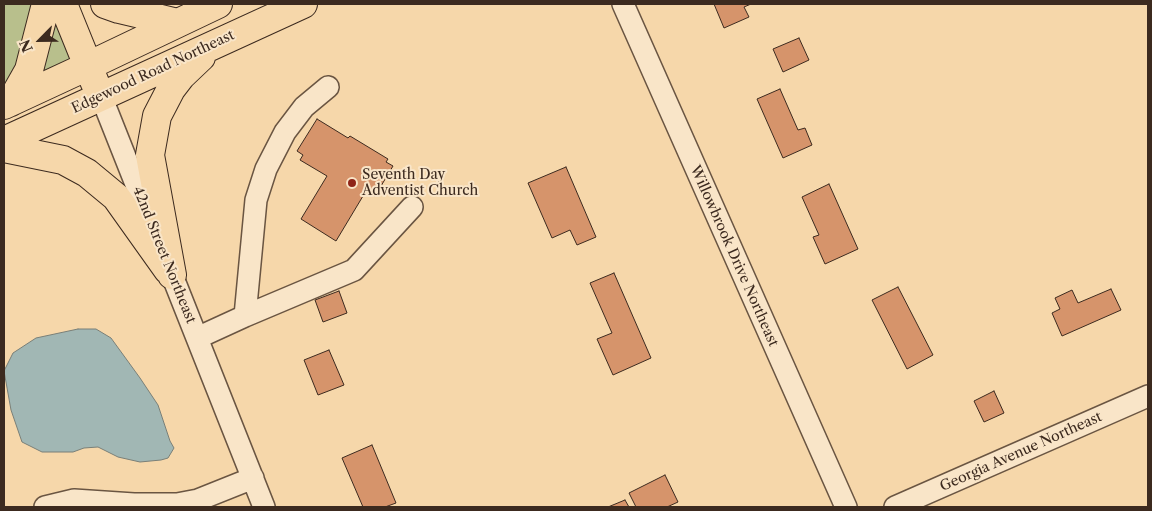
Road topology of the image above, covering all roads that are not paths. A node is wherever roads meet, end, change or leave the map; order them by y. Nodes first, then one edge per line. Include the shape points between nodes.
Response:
1 (46, 4) edge
2 (63, 4) edge
3 (105, 4) edge
4 (218, 4) edge
5 (303, 4) edge
6 (624, 4) edge
7 (178, 23) junction
8 (216, 43) junction
9 (88, 66) junction
10 (328, 87) dead end
11 (100, 96) junction
12 (7, 103) edge
13 (4, 141) edge
14 (4, 148) edge
15 (412, 206) dead end
16 (172, 275) junction
17 (245, 316) junction
18 (197, 338) junction
19 (1148, 396) edge
20 (253, 478) junction
21 (45, 507) edge
22 (264, 507) edge
23 (846, 507) edge
24 (895, 507) edge

1 - 12 main road via 29,70
2 - 9 main road, 42nd Street Northeast
3 - 7 main road
4 - 7 main road
5 - 8 main road, Edgewood Road Northeast
6 - 23 street, Willowbrook Drive Northeast
7 - 9 main road
8 - 11 main road, Edgewood Road Northeast
8 - 16 main road via 171,89 158,116 150,156
9 - 11 main road, 42nd Street Northeast
9 - 12 main road
10 - 17 street via 304,107 285,132 266,169 256,200
11 - 13 main road, Edgewood Road Northeast
11 - 16 street, 42nd Street Northeast
14 - 16 main road via 63,160 87,173 116,197
15 - 17 street via 354,270
16 - 18 street, 42nd Street Northeast
17 - 18 street
18 - 20 street, 42nd Street Northeast
19 - 24 street, Georgia Avenue Northeast
20 - 21 street via 198,500 177,504 74,500
20 - 22 street, 42nd Street Northeast

